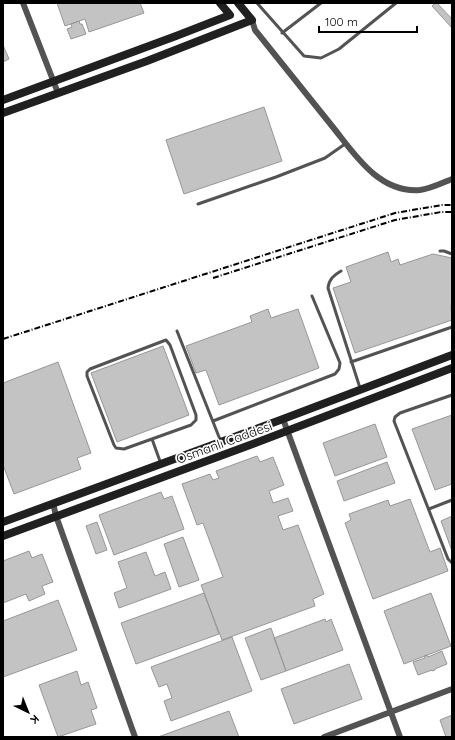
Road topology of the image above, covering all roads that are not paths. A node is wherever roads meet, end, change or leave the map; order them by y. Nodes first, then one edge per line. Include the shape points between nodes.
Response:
1 (22, 3) edge
2 (220, 3) edge
3 (257, 3) edge
4 (321, 3) edge
5 (396, 3) edge
6 (240, 6) edge
7 (230, 15) junction
8 (252, 20) junction
9 (237, 25) junction
10 (282, 33) junction
11 (54, 81) junction
12 (58, 93) junction
13 (3, 100) edge
14 (3, 113) edge
15 (345, 144) junction
16 (452, 179) edge
17 (198, 204) dead end
18 (440, 251) dead end
19 (452, 254) edge
20 (341, 271) dead end
21 (312, 296) dead end
22 (452, 327) edge
23 (177, 331) dead end
24 (452, 355) edge
25 (352, 362) junction
26 (452, 368) edge
27 (360, 390) junction
28 (452, 395) edge
29 (283, 419) junction
30 (213, 421) junction
31 (286, 431) junction
32 (152, 439) junction
33 (221, 442) junction
34 (161, 464) junction
35 (150, 468) junction
36 (154, 480) junction
37 (452, 500) edge
38 (53, 503) junction
39 (429, 509) junction
40 (56, 516) junction
41 (3, 522) edge
42 (3, 536) edge
43 (452, 563) edge
44 (452, 689) edge
45 (391, 712) junction
46 (135, 737) edge
47 (324, 737) edge
48 (400, 737) edge

1 - 11 street
2 - 7 street
3 - 10 lane
4 - 10 lane
5 - 10 lane via 339,48 320,58 304,56
6 - 7 street
6 - 8 street
7 - 9 street
7 - 11 street
8 - 9 street
8 - 15 street via 255,30
9 - 12 street
11 - 12 street
11 - 13 street
12 - 14 street
15 - 16 street via 374,175 398,188 422,190
15 - 17 lane via 325,158 276,178
18 - 19 lane
20 - 25 lane via 332,277 328,288
21 - 30 lane via 340,363 337,372
22 - 25 lane
23 - 30 lane
24 - 27 street
25 - 27 lane
26 - 31 street, Osmanlı Caddesi
27 - 29 street
28 - 39 lane via 400,414 394,421
29 - 31 street
29 - 33 street
30 - 33 lane
31 - 36 street, Osmanlı Caddesi
31 - 45 street
32 - 32 lane via 124,449 116,448 86,376 90,369 166,340 196,420 191,425
32 - 34 lane
33 - 34 street
34 - 35 street
35 - 36 street
35 - 38 street
36 - 40 street, Osmanlı Caddesi
37 - 39 lane
38 - 40 street
38 - 41 street
39 - 43 lane via 448,559
40 - 42 street, Osmanlı Caddesi
40 - 46 street
44 - 45 street
45 - 47 street
45 - 48 street

